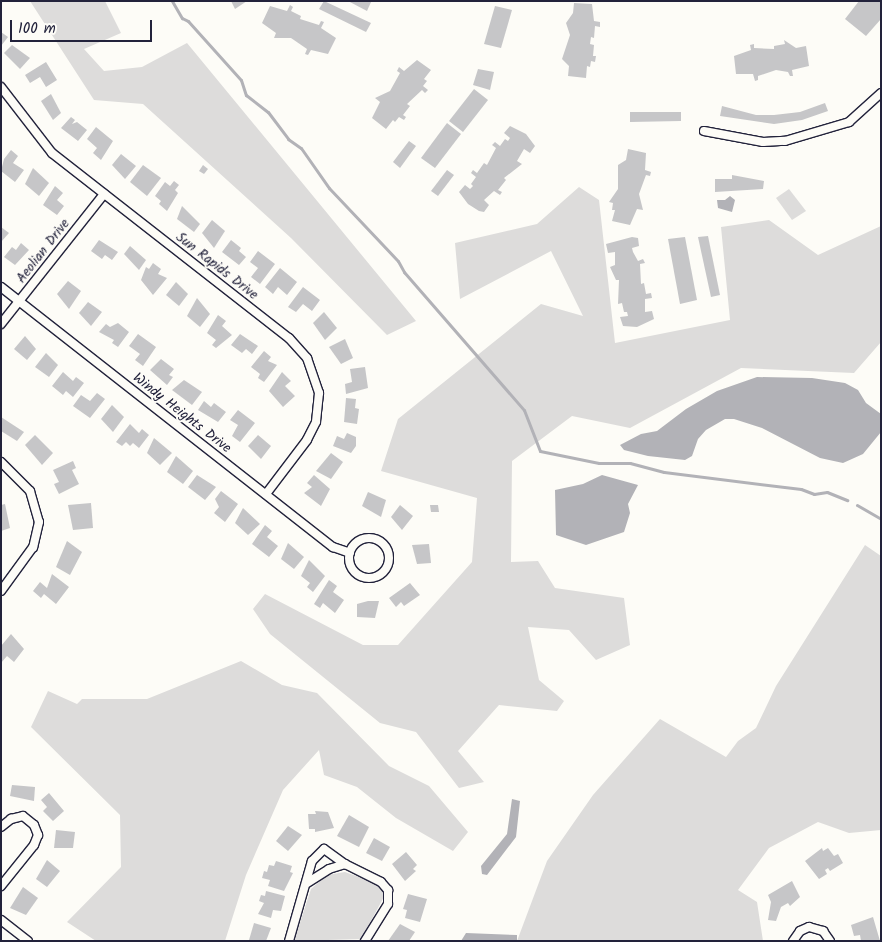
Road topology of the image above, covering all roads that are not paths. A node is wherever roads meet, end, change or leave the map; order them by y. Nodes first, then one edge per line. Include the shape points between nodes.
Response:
1 (1, 88) edge
2 (881, 93) edge
3 (704, 131) dead end
4 (104, 194) junction
5 (1, 287) edge
6 (20, 301) junction
7 (1, 324) edge
8 (1, 462) edge
9 (266, 494) junction
10 (350, 553) junction
11 (1, 591) edge
12 (1, 827) edge
13 (345, 864) junction
14 (307, 883) junction
15 (1, 886) edge
16 (1, 920) edge
17 (28, 941) edge
18 (288, 941) edge
19 (365, 941) edge
20 (793, 941) edge
21 (830, 941) edge

1 - 4 street, Sun Rapids Drive via 52,153
2 - 3 street via 849,122 785,141 763,142
4 - 6 street, Aeolian Drive
4 - 9 street, Sun Rapids Drive via 296,344 312,366 319,392 316,422 307,440
5 - 6 street, Windy Heights Drive
6 - 7 street, Aeolian Drive
6 - 9 street, Windy Heights Drive
8 - 11 street via 30,491 39,522 33,547
9 - 10 street, Windy Heights Drive via 333,547
10 - 10 street via 352,568 364,577 379,575 388,563 386,548 374,539 359,541
12 - 15 street via 11,819 23,816 34,825 38,835 34,845
13 - 14 street via 329,869
13 - 14 street via 329,850 320,851 312,861
13 - 19 street via 381,882 390,894 388,904
14 - 18 street
16 - 17 street
20 - 21 street via 800,931 809,928 823,932

